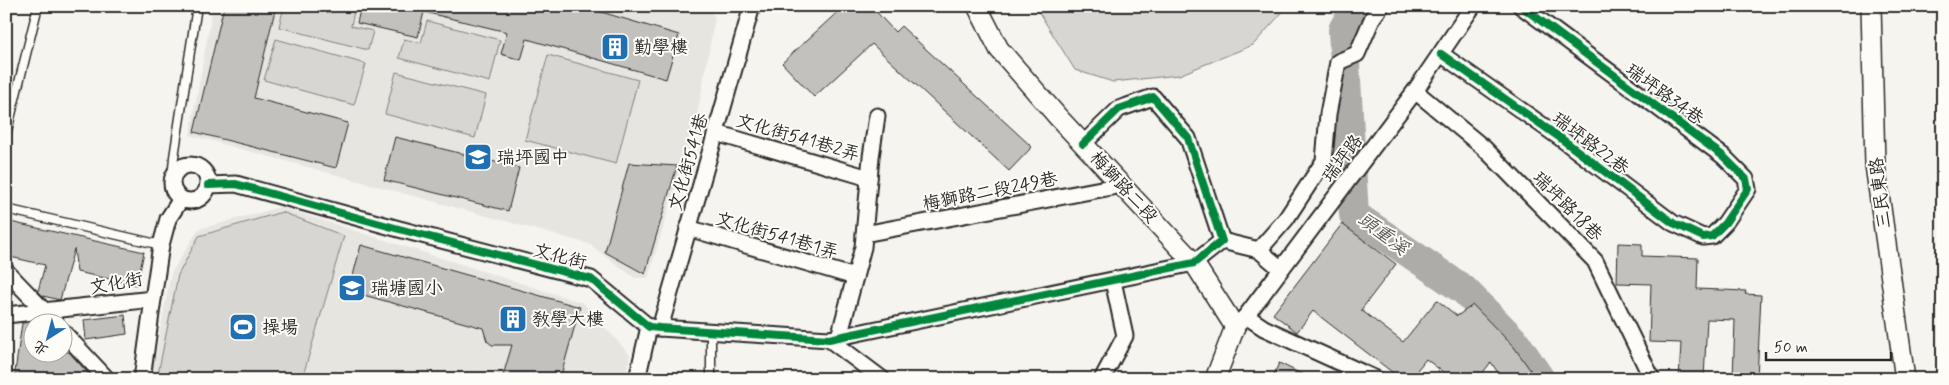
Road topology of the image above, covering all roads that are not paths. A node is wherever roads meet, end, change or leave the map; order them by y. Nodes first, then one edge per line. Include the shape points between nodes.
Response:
1 (38, 6) edge
2 (197, 6) edge
3 (752, 6) edge
4 (977, 6) edge
5 (1381, 6) edge
6 (1473, 6) edge
7 (1521, 6) edge
8 (1870, 6) edge
9 (1441, 54) junction
10 (1415, 92) junction
11 (877, 116) dead end
12 (716, 133) junction
13 (6, 135) edge
14 (1083, 144) junction
15 (172, 178) junction
16 (869, 178) junction
17 (208, 185) junction
18 (1122, 185) junction
19 (181, 199) junction
20 (6, 209) edge
21 (1724, 223) joint
22 (688, 228) junction
23 (864, 234) junction
24 (1222, 241) junction
25 (161, 245) junction
26 (1259, 250) junction
27 (1194, 263) junction
28 (1281, 269) junction
29 (6, 271) edge
30 (855, 277) junction
31 (1113, 281) junction
32 (152, 299) junction
33 (45, 312) edge
34 (72, 313) edge
35 (6, 316) edge
36 (22, 316) edge
37 (1241, 321) junction
38 (655, 328) junction
39 (710, 331) junction
40 (834, 338) junction
41 (72, 342) edge
42 (107, 379) edge
43 (142, 379) edge
44 (637, 379) edge
45 (711, 379) edge
46 (882, 379) edge
47 (1102, 379) edge
48 (1215, 379) edge
49 (1376, 379) edge
50 (1652, 379) edge
51 (1905, 379) edge

1 - 13 lane
2 - 15 lane
3 - 12 street, 文化街541巷
4 - 14 street, 梅獅路二段 via 999,49
5 - 26 street via 1357,54 1338,62 1328,114 1324,161 1286,219
6 - 9 street, 瑞坪路
7 - 21 street, 瑞坪路34巷 via 1723,156 1746,179 1748,189
8 - 51 street, 三民東路 via 1875,165
9 - 10 street, 瑞坪路
9 - 21 street, 瑞坪路22巷 via 1673,223 1702,237 1712,236
10 - 28 street, 瑞坪路
10 - 50 street, 瑞坪路18巷 via 1484,148 1595,261
11 - 16 street
12 - 16 street, 文化街541巷2弄
12 - 22 street, 文化街541巷
14 - 18 street, 梅獅路二段
14 - 24 street via 1119,108 1153,97 1188,138
15 - 17 street via 179,169 190,165 205,174
15 - 19 street via 173,190
16 - 23 street
17 - 19 street via 198,199
17 - 38 street, 文化街 via 236,184 591,279
18 - 23 street, 梅獅路二段249巷
18 - 27 street, 梅獅路二段
19 - 25 street, 文化街 via 168,219
20 - 25 lane
22 - 30 street, 文化街541巷1弄
22 - 38 street, 文化街541巷
23 - 30 street
24 - 26 street
24 - 27 street
25 - 32 street, 文化街
26 - 28 street
27 - 31 street
27 - 37 street, 梅獅路二段
28 - 37 street, 瑞坪路
29 - 33 street
30 - 40 street
31 - 40 street
31 - 47 street via 1125,336
32 - 34 street, 文化街
32 - 43 street
35 - 36 street, 文化街
37 - 48 street
37 - 49 street via 1264,328
38 - 39 street
38 - 44 street, 文化街541巷
39 - 40 street
39 - 45 lane
40 - 46 street
41 - 42 street

